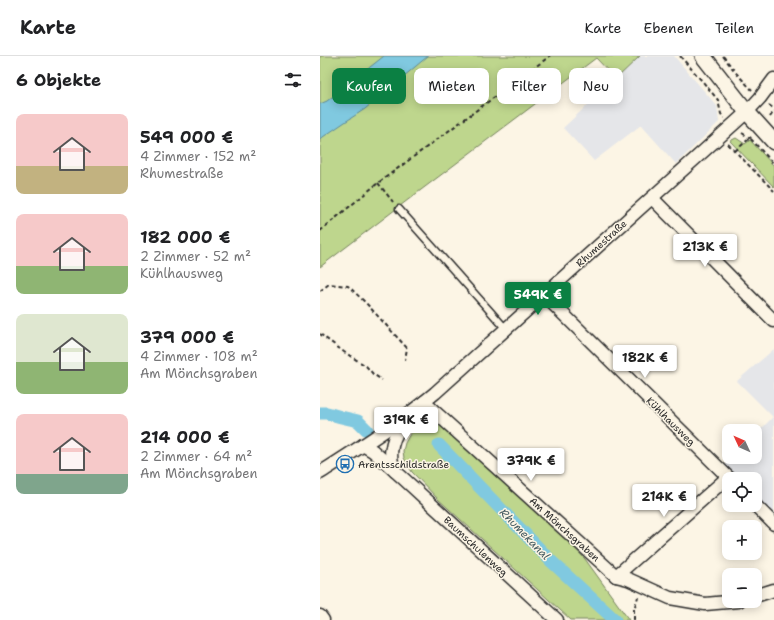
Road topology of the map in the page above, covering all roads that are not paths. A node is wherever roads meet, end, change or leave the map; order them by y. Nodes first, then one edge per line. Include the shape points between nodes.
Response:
1 (703, 56) edge
2 (774, 79) edge
3 (747, 112) junction
4 (774, 142) edge
5 (652, 198) junction
6 (399, 209) road end
7 (544, 295) junction
8 (774, 321) edge
9 (506, 329) junction
10 (424, 402) junction
11 (411, 412) junction
12 (363, 445) junction
13 (395, 471) junction
14 (723, 472) edge
15 (320, 473) edge
16 (722, 484) edge
17 (762, 512) edge
18 (774, 524) edge
19 (616, 576) junction
20 (774, 590) edge
21 (762, 594) edge
22 (722, 602) edge
23 (320, 616) edge
24 (323, 620) edge
25 (557, 620) edge

1 - 3 street
2 - 3 street, Rhumestraße
3 - 4 street
3 - 5 street, Rhumestraße
5 - 7 street, Rhumestraße
5 - 8 street
6 - 9 lane
7 - 9 street, Rhumestraße
7 - 14 street, Kühlhausweg
9 - 10 street, Rhumestraße
10 - 11 street, Rhumestraße
10 - 19 street, Am Mönchsgraben
11 - 12 street, Rhumestraße
11 - 13 street via 392,443 391,457
12 - 13 street, Baumschulenweg
12 - 15 street, Rhumestraße
13 - 25 street, Baumschulenweg
16 - 19 street
17 - 18 street
19 - 22 street, Am Mönchsgraben via 670,598 705,604
20 - 21 street
23 - 24 street

